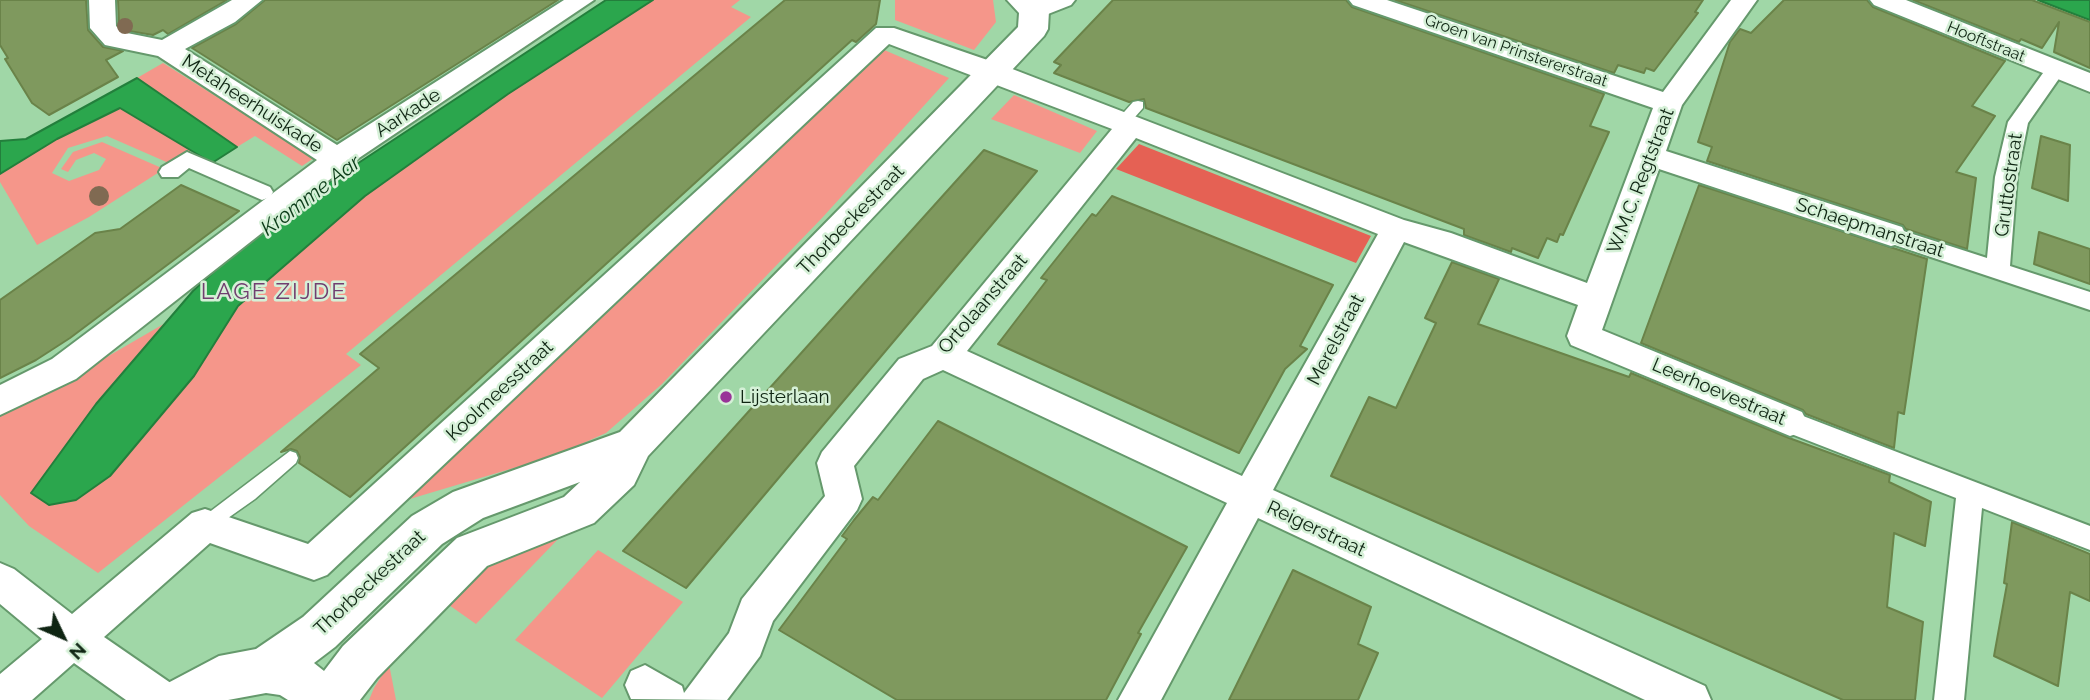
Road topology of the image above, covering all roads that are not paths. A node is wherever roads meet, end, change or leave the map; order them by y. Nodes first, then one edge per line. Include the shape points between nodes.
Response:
1 (102, 0) edge
2 (249, 0) edge
3 (581, 0) edge
4 (1362, 0) edge
5 (1744, 0) edge
6 (1883, 0) edge
7 (1039, 4) edge
8 (166, 49) junction
9 (2054, 70) junction
10 (992, 71) junction
11 (2090, 83) edge
12 (1669, 104) junction
13 (1130, 118) junction
14 (1651, 156) junction
15 (337, 159) junction
16 (170, 172) dead end
17 (262, 192) dead end
18 (1396, 229) junction
19 (1891, 235) joint
20 (1998, 269) junction
21 (1597, 299) junction
22 (2090, 300) edge
23 (944, 355) junction
24 (0, 401) edge
25 (1790, 422) joint
26 (634, 444) junction
27 (290, 458) dead end
28 (1970, 493) junction
29 (1250, 498) junction
30 (205, 525) junction
31 (2090, 538) edge
32 (0, 581) edge
33 (72, 638) junction
34 (266, 670) junction
35 (1, 700) edge
36 (160, 700) edge
37 (183, 700) edge
38 (316, 700) edge
39 (331, 700) edge
40 (702, 700) edge
41 (1139, 700) edge
42 (1690, 700) edge
43 (1949, 700) edge

1 - 8 street via 103,28 114,39
2 - 8 street
3 - 15 street, Aarkade
4 - 12 street, Groen van Prinstererstraat
5 - 12 street, W.M.C. Regtstraat
6 - 9 street, Hooftstraat
7 - 10 street, Thorbeckestraat via 1033,29
8 - 15 street, Metaheerhuiskade
9 - 11 street, Hooftstraat
9 - 20 street, Gruttostraat via 2018,122 2006,177
10 - 13 street
10 - 26 street, Thorbeckestraat
10 - 30 street, Koolmeesstraat via 886,34 314,563
12 - 14 street, W.M.C. Regtstraat
13 - 18 street
13 - 23 street, Ortolaanstraat
14 - 19 street, Schaepmanstraat
14 - 21 street, W.M.C. Regtstraat
15 - 24 street, Aarkade via 64,369
16 - 17 street via 187,159
18 - 21 street
18 - 29 street, Merelstraat
19 - 20 street, Schaepmanstraat
20 - 22 street, Schaepmanstraat
21 - 25 street, Leerhoevestraat via 1583,336
23 - 29 street, Reigerstraat
23 - 40 street, Ortolaanstraat via 911,369 835,463 844,499 756,612 746,643
25 - 28 street, Leerhoevestraat
26 - 34 street, Thorbeckestraat via 468,505 437,524 319,632
26 - 39 street, Thorbeckestraat via 619,472 579,510 472,552 360,662
27 - 30 lane
28 - 31 street, Leerhoevestraat
28 - 43 street
29 - 41 street, Merelstraat
29 - 42 street, Reigerstraat
30 - 33 street
32 - 33 street
33 - 35 street
33 - 36 street
34 - 37 street via 219,679
34 - 38 street via 303,682

